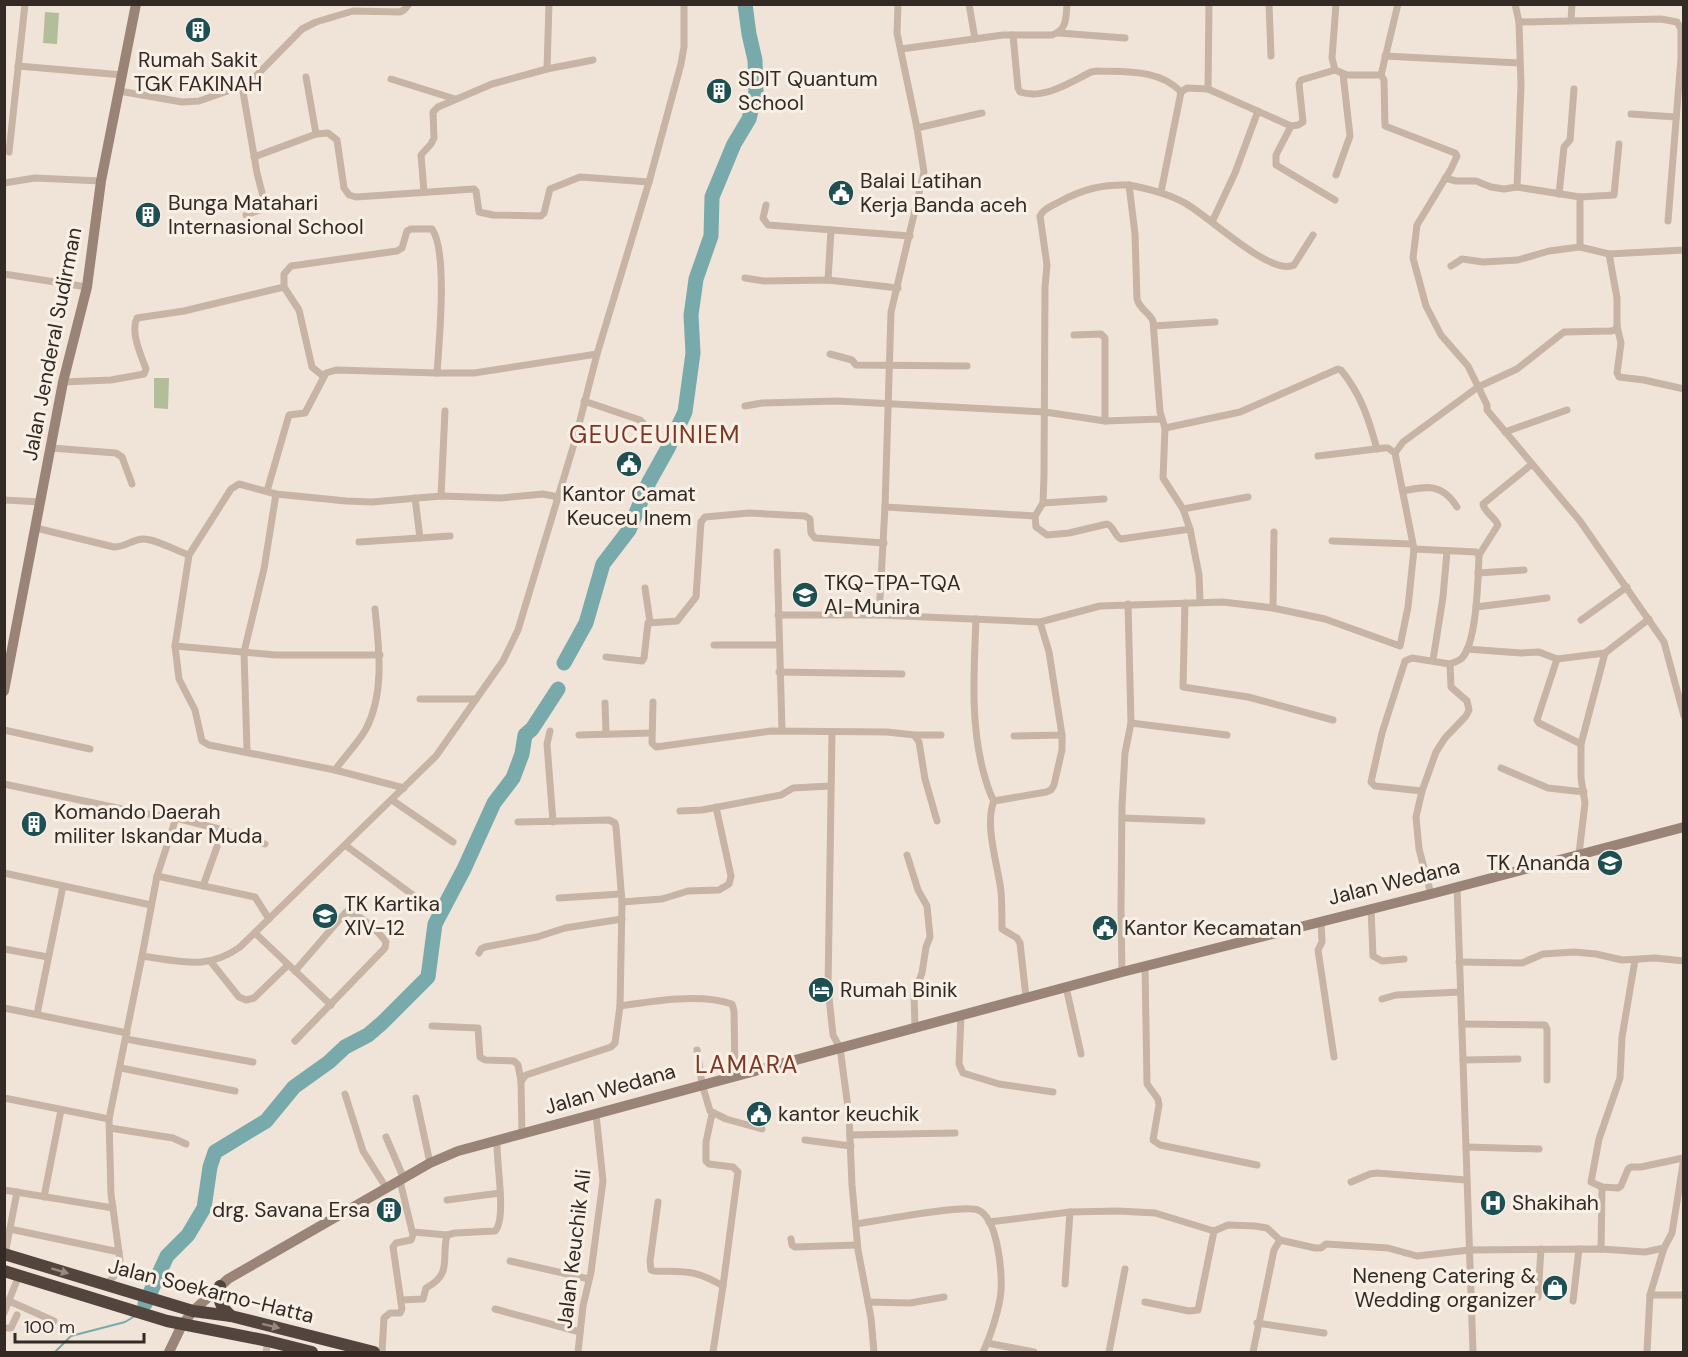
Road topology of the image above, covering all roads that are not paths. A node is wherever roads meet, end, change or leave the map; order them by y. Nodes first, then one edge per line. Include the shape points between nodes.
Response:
1 (25, 4) edge
2 (136, 4) edge
3 (409, 4) edge
4 (549, 4) edge
5 (684, 4) edge
6 (898, 4) edge
7 (969, 4) edge
8 (1067, 4) edge
9 (1209, 4) edge
10 (1269, 4) edge
11 (1336, 4) edge
12 (1398, 4) edge
13 (1515, 4) edge
14 (1572, 4) edge
15 (1571, 20) junction
16 (1519, 22) junction
17 (1059, 33) junction
18 (1013, 35) junction
19 (1125, 38) dead end
20 (975, 39) junction
21 (901, 49) junction
22 (1271, 56) dead end
23 (1385, 56) junction
24 (593, 60) dead end
25 (1520, 63) junction
26 (18, 66) junction
27 (547, 69) junction
28 (1339, 72) junction
29 (123, 75) junction
30 (1381, 75) junction
31 (306, 77) dead end
32 (392, 79) dead end
33 (242, 86) junction
34 (1208, 89) junction
35 (1574, 89) dead end
36 (119, 91) junction
37 (1181, 92) junction
38 (454, 99) junction
39 (1257, 111) junction
40 (982, 113) dead end
41 (1631, 114) dead end
42 (1676, 117) junction
43 (1291, 126) junction
44 (917, 128) junction
45 (316, 134) junction
46 (1619, 144) dead end
47 (9, 152) dead end
48 (254, 158) junction
49 (1336, 175) dead end
50 (1445, 178) junction
51 (101, 181) junction
52 (649, 182) junction
53 (4, 183) edge
54 (1129, 185) junction
55 (1517, 187) junction
56 (423, 192) junction
57 (1161, 192) junction
58 (1559, 194) junction
59 (1580, 197) junction
60 (1335, 200) dead end
61 (766, 205) dead end
62 (246, 215) dead end
63 (1668, 221) dead end
64 (1212, 222) junction
65 (831, 230) junction
66 (1313, 235) dead end
67 (910, 236) junction
68 (1580, 247) junction
69 (1683, 250) edge
70 (1609, 254) junction
71 (1451, 266) dead end
72 (4, 274) edge
73 (745, 278) dead end
74 (828, 280) junction
75 (87, 287) junction
76 (284, 287) junction
77 (898, 288) junction
78 (1215, 322) dead end
79 (1154, 326) junction
80 (1617, 326) junction
81 (1074, 335) dead end
82 (597, 354) junction
83 (830, 354) dead end
84 (889, 366) junction
85 (968, 366) dead end
86 (436, 373) junction
87 (324, 376) junction
88 (63, 382) junction
89 (1478, 387) junction
90 (1683, 389) edge
91 (584, 401) junction
92 (887, 403) junction
93 (745, 406) dead end
94 (1567, 410) dead end
95 (445, 411) dead end
96 (1045, 412) junction
97 (1161, 419) junction
98 (1105, 421) junction
99 (643, 423) dead end
100 (1165, 428) junction
101 (1505, 432) junction
102 (51, 448) junction
103 (1377, 449) junction
104 (1395, 453) junction
105 (1318, 456) dead end
106 (1532, 464) junction
107 (132, 484) dead end
108 (1402, 490) junction
109 (267, 491) junction
110 (276, 494) junction
111 (441, 496) junction
112 (558, 497) junction
113 (1248, 497) dead end
114 (415, 498) junction
115 (1104, 499) dead end
116 (4, 500) edge
117 (41, 502) junction
118 (1043, 503) junction
119 (885, 507) junction
120 (1457, 507) dead end
121 (1183, 509) junction
122 (1035, 516) junction
123 (36, 528) junction
124 (1190, 528) junction
125 (1274, 532) dead end
126 (450, 536) dead end
127 (420, 538) junction
128 (1332, 541) dead end
129 (359, 542) dead end
130 (884, 543) junction
131 (1413, 546) junction
132 (1447, 551) junction
133 (777, 552) dead end
134 (189, 555) junction
135 (1479, 555) junction
136 (1524, 570) dead end
137 (1478, 573) junction
138 (1627, 587) junction
139 (645, 588) dead end
140 (1547, 598) dead end
141 (1200, 602) junction
142 (1185, 603) junction
143 (1128, 604) junction
144 (1476, 607) junction
145 (1273, 608) junction
146 (375, 609) dead end
147 (778, 615) junction
148 (879, 615) junction
149 (976, 619) junction
150 (1649, 619) junction
151 (1581, 620) dead end
152 (650, 622) junction
153 (1040, 622) junction
154 (714, 645) dead end
155 (779, 645) junction
156 (1401, 645) junction
157 (175, 646) junction
158 (1467, 649) junction
159 (244, 652) junction
160 (1605, 653) junction
161 (380, 655) junction
162 (606, 657) dead end
163 (1409, 658) junction
164 (1557, 659) junction
165 (1433, 660) junction
166 (1450, 664) junction
167 (6, 669) edge
168 (779, 672) junction
169 (902, 674) dead end
170 (4, 691) edge
171 (420, 699) dead end
172 (476, 699) junction
173 (653, 702) dead end
174 (605, 703) dead end
175 (1683, 716) edge
176 (1333, 720) dead end
177 (1131, 723) junction
178 (4, 730) edge
179 (782, 730) junction
180 (550, 731) dead end
181 (651, 733) junction
182 (832, 733) junction
183 (606, 734) junction
184 (579, 735) dead end
185 (914, 735) junction
186 (941, 735) dead end
187 (1062, 735) junction
188 (1227, 735) dead end
189 (1014, 736) dead end
190 (1581, 744) junction
191 (90, 749) dead end
192 (247, 752) junction
193 (1501, 768) dead end
194 (335, 770) junction
195 (4, 784) edge
196 (830, 786) junction
197 (404, 788) junction
198 (1422, 790) junction
199 (1584, 792) junction
200 (392, 800) junction
201 (994, 801) junction
202 (716, 807) junction
203 (680, 811) dead end
204 (176, 818) junction
205 (1122, 819) junction
206 (936, 821) dead end
207 (1202, 821) dead end
208 (518, 822) dead end
209 (553, 822) junction
210 (1683, 827) edge
211 (223, 830) junction
212 (453, 842) dead end
213 (265, 843) dead end
214 (345, 845) junction
215 (1579, 854) junction
216 (907, 855) dead end
217 (4, 873) edge
218 (157, 876) junction
219 (63, 886) junction
220 (203, 886) junction
221 (1457, 886) junction
222 (1431, 894) junction
223 (559, 898) dead end
224 (622, 898) junction
225 (421, 901) dead end
226 (151, 905) junction
227 (1371, 908) junction
228 (269, 919) junction
229 (622, 919) junction
230 (1321, 921) junction
231 (255, 933) junction
232 (4, 949) edge
233 (479, 953) dead end
234 (141, 956) junction
235 (48, 957) junction
236 (1404, 959) dead end
237 (1635, 960) junction
238 (211, 962) junction
239 (1459, 962) junction
240 (1683, 962) edge
241 (288, 965) junction
242 (1145, 966) junction
243 (295, 971) junction
244 (1122, 972) junction
245 (1066, 987) junction
246 (1460, 992) junction
247 (1026, 998) junction
248 (1382, 999) dead end
249 (331, 1005) junction
250 (620, 1006) junction
251 (4, 1008) edge
252 (37, 1014) junction
253 (961, 1015) junction
254 (1462, 1024) junction
255 (432, 1026) dead end
256 (915, 1028) junction
257 (126, 1036) junction
258 (296, 1041) dead end
259 (840, 1048) junction
260 (697, 1050) dead end
261 (1080, 1054) dead end
262 (1334, 1058) dead end
263 (1518, 1059) dead end
264 (1462, 1060) junction
265 (254, 1062) dead end
266 (120, 1068) junction
267 (735, 1075) junction
268 (1546, 1080) dead end
269 (521, 1081) junction
270 (702, 1084) junction
271 (235, 1090) dead end
272 (1053, 1092) dead end
273 (345, 1094) dead end
274 (4, 1098) edge
275 (416, 1098) dead end
276 (61, 1110) junction
277 (596, 1114) junction
278 (712, 1114) junction
279 (109, 1119) junction
280 (110, 1128) junction
281 (762, 1129) dead end
282 (955, 1133) dead end
283 (522, 1135) junction
284 (850, 1135) junction
285 (386, 1137) dead end
286 (805, 1140) dead end
287 (497, 1142) junction
288 (186, 1144) dead end
289 (850, 1146) junction
290 (1466, 1147) junction
291 (1539, 1149) dead end
292 (1683, 1158) edge
293 (430, 1163) junction
294 (1257, 1165) dead end
295 (402, 1180) junction
296 (1466, 1180) junction
297 (1351, 1182) dead end
298 (1602, 1187) junction
299 (387, 1189) junction
300 (4, 1190) edge
301 (17, 1192) junction
302 (500, 1193) junction
303 (44, 1197) junction
304 (447, 1200) dead end
305 (658, 1202) dead end
306 (113, 1208) junction
307 (1070, 1212) junction
308 (989, 1222) junction
309 (855, 1224) junction
310 (10, 1229) junction
311 (1214, 1231) junction
312 (413, 1232) junction
313 (447, 1235) junction
314 (791, 1239) dead end
315 (1280, 1240) junction
316 (857, 1245) junction
317 (1664, 1248) junction
318 (1541, 1249) junction
319 (1579, 1249) junction
320 (1601, 1249) junction
321 (1469, 1250) junction
322 (119, 1252) junction
323 (5, 1254) edge
324 (510, 1261) dead end
325 (1125, 1269) dead end
326 (4, 1271) edge
327 (19, 1275) junction
328 (589, 1279) junction
329 (1065, 1284) dead end
330 (106, 1285) junction
331 (220, 1286) junction
332 (723, 1286) junction
333 (1650, 1295) junction
334 (1683, 1295) edge
335 (944, 1297) dead end
336 (1538, 1297) dead end
337 (402, 1300) junction
338 (9, 1301) junction
339 (1573, 1301) dead end
340 (868, 1302) junction
341 (1145, 1302) dead end
342 (495, 1309) dead end
343 (193, 1311) junction
344 (4, 1313) edge
345 (17, 1315) dead end
346 (231, 1316) junction
347 (54, 1320) dead end
348 (1257, 1323) junction
349 (182, 1325) junction
350 (4, 1328) edge
351 (580, 1332) junction
352 (1324, 1333) dead end
353 (987, 1343) junction
354 (267, 1347) edge
355 (169, 1353) edge
356 (312, 1353) edge
357 (374, 1353) edge
358 (382, 1353) edge
359 (578, 1353) edge
360 (713, 1353) edge
361 (874, 1353) edge
362 (983, 1353) edge
363 (1034, 1353) edge
364 (1109, 1353) edge
365 (1253, 1353) edge
366 (1473, 1353) edge
367 (1647, 1353) edge

1 - 26 street
2 - 29 street, Jalan Jenderal Sudirman
3 - 33 street via 400,12 353,11 316,22 302,29
4 - 27 street
5 - 52 street via 683,54
6 - 21 street
7 - 20 street
8 - 17 street
9 - 34 street
10 - 22 street
11 - 28 street via 1332,58
12 - 23 street
13 - 16 street
14 - 15 street
15 - 16 street
15 - 42 street via 1677,22 1681,29
16 - 25 street
17 - 18 street
17 - 19 street
18 - 20 street
18 - 37 street via 1020,92 1052,91 1097,71 1150,75 1170,82
20 - 21 street
21 - 44 street
23 - 25 street
23 - 30 street
24 - 27 street
25 - 55 street
26 - 29 street
26 - 47 street
27 - 38 street
28 - 30 street
28 - 43 street via 1301,80 1303,122
28 - 49 street via 1350,136
29 - 36 street, Jalan Jenderal Sudirman
30 - 50 street via 1385,126 1456,154
31 - 45 street
32 - 38 street
33 - 36 street via 194,103
33 - 48 street
34 - 37 street via 1187,88
34 - 39 street
35 - 58 street via 1570,140 1564,147
36 - 51 street, Jalan Jenderal Sudirman
37 - 57 street
38 - 56 street via 432,114 434,138 421,155
39 - 43 street
39 - 64 street
40 - 44 street
41 - 42 street
42 - 63 street
43 - 60 street via 1276,155 1276,165
44 - 67 street via 924,172
45 - 48 street
45 - 56 street via 328,133 338,141 348,195
46 - 59 street via 1614,195
48 - 62 street via 265,206
50 - 55 street via 1503,189
50 - 89 street via 1417,225 1413,258 1430,316 1448,345 1465,362
51 - 53 street via 35,178
51 - 75 street, Jalan Jenderal Sudirman
52 - 56 street via 580,177 550,189 544,213 539,216 479,212 474,189
52 - 82 street
54 - 57 street
54 - 79 street via 1137,299
54 - 96 street via 1084,189 1040,216 1047,265
55 - 58 street
57 - 64 street via 1190,205
58 - 59 street
59 - 68 street
61 - 65 street via 763,218 768,225
64 - 66 street via 1246,249 1286,267 1294,265
65 - 67 street
65 - 74 street
67 - 77 street
68 - 70 street
68 - 71 street via 1518,260 1462,259
69 - 70 street
70 - 80 street via 1617,298
72 - 75 street
73 - 74 street
74 - 77 street
75 - 88 street, Jalan Jenderal Sudirman
76 - 86 street via 284,274 291,266 397,251 409,230 432,229 441,255
76 - 87 street via 299,310 312,367
76 - 88 street via 137,318 144,374
77 - 84 street via 891,312
78 - 79 street
79 - 97 street
80 - 89 street via 1611,331 1564,332 1517,369
80 - 90 street via 1621,343 1619,377
81 - 98 street via 1101,334 1105,338
82 - 86 street via 474,373
82 - 91 street
83 - 84 street via 856,364
84 - 85 street
84 - 92 street
86 - 87 street via 336,370
87 - 109 street via 305,413 289,415
88 - 102 street, Jalan Jenderal Sudirman
89 - 101 street via 1487,410
89 - 104 street via 1402,442
91 - 99 street
91 - 112 street
92 - 93 street via 823,401
92 - 96 street
92 - 119 street
94 - 101 street
95 - 111 street
96 - 98 street
96 - 118 street
97 - 98 street
97 - 100 street
100 - 103 street via 1240,412 1338,369 1356,390
100 - 121 street via 1163,478
101 - 106 street
102 - 107 street via 116,453 122,457
102 - 117 street, Jalan Jenderal Sudirman
103 - 104 street via 1388,448
103 - 105 street
104 - 108 street
106 - 135 street via 1483,504 1498,525
106 - 138 street
108 - 120 street via 1437,489
108 - 131 street
109 - 110 street
109 - 134 street via 242,484 234,486
110 - 114 street via 372,502
110 - 159 street via 264,569
111 - 112 street
111 - 114 street
112 - 172 street via 512,646
113 - 121 street
114 - 127 street
115 - 118 street
116 - 117 street
117 - 123 street, Jalan Jenderal Sudirman
118 - 122 street
119 - 122 street
119 - 130 street
121 - 124 street
122 - 124 street via 1036,527 1047,535 1107,524 1121,539
123 - 134 street via 114,547 147,539
123 - 167 street, Jalan Jenderal Sudirman
124 - 141 street
125 - 145 street
126 - 127 street
127 - 129 street
128 - 131 street
130 - 148 street
130 - 152 street via 815,538 810,519 805,516 749,513 705,517 696,597 677,621
131 - 132 street
131 - 156 street
132 - 135 street
132 - 165 street
133 - 147 street
134 - 157 street
135 - 137 street
136 - 137 street
137 - 144 street
138 - 150 street
138 - 151 street
139 - 152 street
140 - 144 street
141 - 142 street
141 - 145 street
142 - 143 street
142 - 176 street via 1183,687 1248,697
143 - 153 street via 1085,608
143 - 177 street
144 - 158 street
145 - 156 street via 1325,619
146 - 161 street
147 - 148 street
147 - 155 street
148 - 149 street
149 - 153 street
149 - 201 street via 976,737
150 - 160 street
150 - 175 street via 1666,645
152 - 162 street via 646,625 643,660
153 - 187 street via 1049,652
154 - 155 street
155 - 168 street
156 - 163 street
157 - 159 street
157 - 192 street via 179,679 195,710 202,741
158 - 164 street via 1539,652
158 - 166 street via 1463,657
159 - 161 street
159 - 192 street
160 - 164 street
160 - 190 street
161 - 194 street via 369,722
163 - 165 street
163 - 198 street via 1404,663 1382,733 1371,782 1375,786
164 - 190 street via 1537,720
165 - 166 street
166 - 198 street via 1451,687 1467,701 1469,710 1438,748
167 - 170 street, Jalan Jenderal Sudirman
168 - 169 street
168 - 179 street
171 - 172 street
172 - 197 street via 436,756
173 - 181 street
174 - 183 street
177 - 188 street
177 - 205 street via 1125,753
178 - 191 street
179 - 181 street via 660,747 652,745
179 - 182 street
180 - 209 street via 547,744
181 - 183 street
182 - 185 street
182 - 196 street
183 - 184 street
185 - 186 street
185 - 206 street via 920,742
187 - 189 street
187 - 201 street via 1051,790
190 - 199 street
192 - 194 street
193 - 199 street via 1548,788
194 - 197 street
195 - 204 street
196 - 202 street via 793,788 782,795
196 - 259 street via 828,988 833,1035
197 - 200 street
198 - 222 street via 1416,832
199 - 215 street
200 - 212 street
200 - 214 street
201 - 247 street via 991,829 1001,892 1002,929 1020,943
202 - 203 street
202 - 224 street via 731,876 729,884 719,890 686,892 662,900
204 - 211 street
204 - 218 street
205 - 207 street
205 - 244 street
208 - 209 street
209 - 224 street via 615,823
210 - 215 street, Jalan Wedana
211 - 213 street
211 - 220 street
214 - 225 street
214 - 228 street
215 - 221 street, Jalan Wedana
216 - 256 street via 927,906 930,937 915,989
217 - 219 street
218 - 220 street
218 - 226 street
219 - 226 street
219 - 235 street
220 - 228 street via 255,897
221 - 222 street, Jalan Wedana
221 - 239 street
222 - 227 street, Jalan Wedana
223 - 224 street
224 - 229 street
226 - 234 street
227 - 230 street, Jalan Wedana
227 - 236 street via 1373,956 1382,960
228 - 231 street
229 - 233 street via 485,947
229 - 250 street
230 - 242 street, Jalan Wedana
230 - 262 street via 1322,942 1318,950
231 - 238 street via 229,955
231 - 241 street
232 - 235 street
234 - 238 street
234 - 257 street
235 - 252 street
237 - 239 street via 1574,952 1543,954 1522,963
237 - 240 street
237 - 298 street via 1622,1037 1620,1078 1599,1139 1591,1179
238 - 241 street via 239,998 246,1000 254,998
239 - 246 street
241 - 243 street
242 - 244 street, Jalan Wedana
242 - 294 street via 1147,1083 1159,1105 1153,1140 1160,1145
243 - 249 street
243 - 249 street via 346,912 384,938 385,948
244 - 245 street, Jalan Wedana
245 - 247 street, Jalan Wedana
245 - 261 street
246 - 248 street
246 - 254 street
247 - 253 street, Jalan Wedana
249 - 258 street
250 - 267 street via 696,999 732,1004
250 - 269 street via 614,1045 534,1071
251 - 252 street
252 - 257 street
253 - 256 street, Jalan Wedana
253 - 272 street via 959,1064 963,1073 999,1084
254 - 264 street
254 - 268 street via 1545,1025
255 - 269 street via 478,1028 480,1057 514,1061
256 - 259 street, Jalan Wedana
257 - 265 street
257 - 266 street
259 - 267 street, Jalan Wedana
259 - 284 street
260 - 270 street
263 - 264 street
264 - 290 street
266 - 271 street
266 - 279 street
267 - 270 street, Jalan Wedana
269 - 283 street
270 - 277 street, Jalan Wedana
270 - 278 street
273 - 299 street via 363,1151
274 - 276 street
275 - 293 street
276 - 279 street
276 - 303 street
277 - 283 street, Jalan Wedana
277 - 328 street, Jalan Keuchik Ali via 603,1181
278 - 281 street
278 - 332 street via 705,1142 706,1161 733,1167 738,1172
279 - 280 street
280 - 288 street via 173,1138
280 - 306 street
282 - 284 street
283 - 287 street, Jalan Wedana
284 - 289 street
285 - 295 street
286 - 289 street
287 - 293 street, Jalan Wedana via 458,1151
287 - 302 street
289 - 309 street
290 - 291 street
290 - 296 street
292 - 298 street via 1631,1167 1621,1186
292 - 317 street via 1672,1233
293 - 295 street, Jalan Wedana
295 - 299 street, Jalan Wedana
295 - 312 street
296 - 297 street via 1377,1173
296 - 321 street
298 - 320 street
299 - 331 street, Jalan Wedana
300 - 301 street
301 - 303 street
301 - 310 street
302 - 304 street
302 - 313 street via 500,1226 495,1231
303 - 306 street
305 - 332 street via 651,1270 695,1272
306 - 322 street
307 - 308 street
307 - 311 street via 1155,1213
307 - 329 street
308 - 309 street via 975,1209
308 - 353 street via 998,1247 1001,1292
309 - 316 street
310 - 322 street
310 - 323 street
311 - 315 street via 1228,1225 1255,1226 1267,1228
311 - 341 street via 1198,1310
312 - 313 street
312 - 337 street via 411,1240 393,1246
313 - 337 street via 444,1271 426,1288 423,1299
314 - 316 street via 795,1247
315 - 321 street via 1316,1248 1326,1244 1388,1248 1418,1256
315 - 348 street via 1274,1250
316 - 340 street
317 - 320 street via 1645,1252
317 - 333 street
318 - 319 street
318 - 321 street
318 - 336 street
319 - 320 street
319 - 339 street
321 - 366 street
322 - 330 street via 120,1267
323 -> 330 highway, Jalan Soekarno-Hatta
324 - 328 street
325 - 364 street
326 - 327 highway, Jalan Soekarno-Hatta
327 - 338 street
327 - 349 highway, Jalan Soekarno-Hatta
328 - 351 street, Jalan Keuchik Ali
330 - 343 highway, Jalan Soekarno-Hatta
331 - 343 street, Jalan Wedana
331 - 346 highway via 220,1303
332 - 360 street
333 - 334 street
333 - 367 street
335 - 340 street via 910,1303
337 - 358 street via 400,1313 384,1318
338 - 344 street
338 - 347 street
340 - 361 street
342 - 351 street
343 - 346 highway, Jalan Soekarno-Hatta
343 - 349 street, Jalan Wedana
345 - 350 street via 11,1328
346 -> 357 highway, Jalan Soekarno-Hatta
348 - 352 street
348 - 365 street
349 - 354 highway, Jalan Soekarno-Hatta
349 - 355 street, Jalan Wedana
351 - 359 street, Jalan Keuchik Ali
353 - 362 street
353 - 363 street
354 - 356 highway, Jalan Soekarno-Hatta

